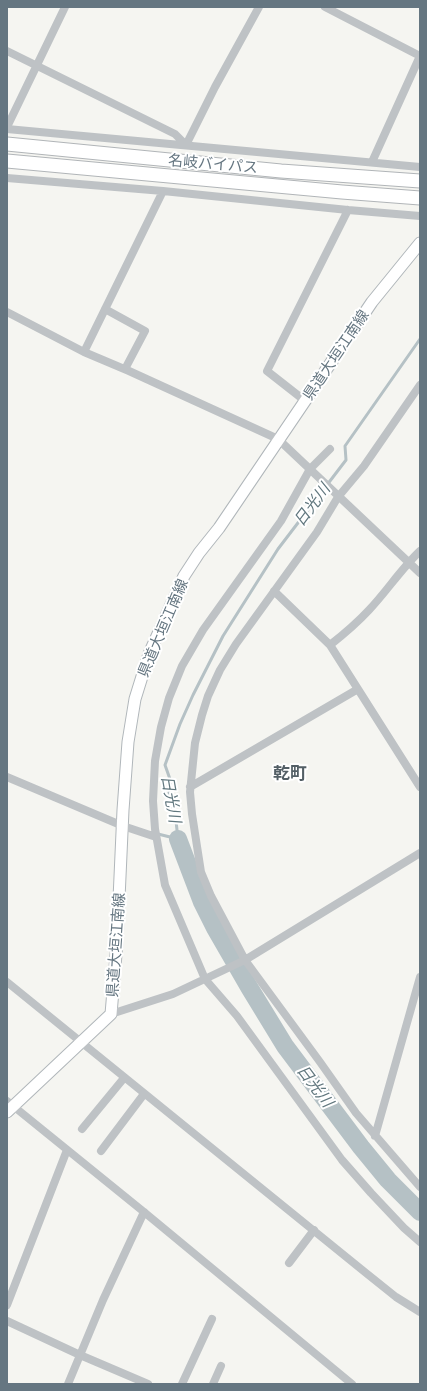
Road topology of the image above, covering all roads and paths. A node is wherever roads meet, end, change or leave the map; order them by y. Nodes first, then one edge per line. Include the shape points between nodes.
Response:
1 (65, 7) edge
2 (259, 7) edge
3 (324, 7) edge
4 (7, 51) edge
5 (420, 56) edge
6 (36, 66) junction
7 (7, 128) edge
8 (7, 144) edge
9 (186, 146) junction
10 (7, 161) edge
11 (372, 162) junction
12 (420, 167) edge
13 (7, 178) edge
14 (420, 181) edge
15 (163, 191) junction
16 (420, 198) edge
17 (348, 210) junction
18 (420, 216) edge
19 (420, 243) edge
20 (105, 309) junction
21 (7, 312) edge
22 (84, 352) junction
23 (125, 369) junction
24 (420, 384) edge
25 (304, 400) junction
26 (278, 439) junction
27 (330, 449) dead end
28 (312, 470) junction
29 (337, 496) junction
30 (420, 551) edge
31 (408, 562) junction
32 (420, 573) edge
33 (274, 591) junction
34 (330, 645) junction
35 (358, 689) junction
36 (7, 776) edge
37 (420, 787) edge
38 (190, 788) junction
39 (122, 826) junction
40 (156, 837) junction
41 (420, 853) edge
42 (243, 960) junction
43 (420, 977) edge
44 (207, 978) junction
45 (7, 982) edge
46 (111, 1014) junction
47 (81, 1042) junction
48 (124, 1078) junction
49 (144, 1094) junction
50 (9, 1106) edge
51 (82, 1129) dead end
52 (376, 1136) junction
53 (67, 1150) junction
54 (101, 1151) dead end
55 (420, 1187) edge
56 (144, 1212) junction
57 (314, 1230) junction
58 (420, 1242) edge
59 (289, 1262) dead end
60 (7, 1305) edge
61 (420, 1312) edge
62 (212, 1319) dead end
63 (7, 1321) edge
64 (80, 1355) junction
65 (221, 1366) dead end
66 (68, 1384) edge
67 (148, 1384) edge
68 (182, 1384) edge
69 (213, 1384) edge
70 (352, 1384) edge

1 - 6 street
2 - 9 street
3 - 5 street
4 - 6 street
5 - 11 street
6 - 7 street
6 - 9 street via 175,134
7 - 9 street
8 - 14 highway, 名岐バイパス via 273,170
9 - 11 street
10 - 16 highway, 名岐バイパス
11 - 12 street
13 - 15 street
15 - 17 street
15 - 20 street
17 - 18 street
17 - 25 street via 267,371
19 - 25 main road, 県道大垣江南線 via 372,302
20 - 22 street
20 - 23 street via 145,331
21 - 22 street
22 - 23 street
23 - 26 street
24 - 29 street via 364,466
25 - 26 main road, 県道大垣江南線
26 - 28 street
26 - 39 main road, 県道大垣江南線 via 184,576 149,654 135,699 130,728
27 - 28 street
28 - 29 street
28 - 40 street via 281,522 203,630 182,666 169,698 155,761 153,801
29 - 31 street
29 - 33 street via 317,532
30 - 31 street
31 - 32 street
31 - 34 street via 370,610
33 - 34 street
33 - 38 street via 236,644 208,696 195,743
34 - 35 street
35 - 37 street
35 - 38 street
36 - 39 street
38 - 42 street via 201,872 210,896
39 - 40 street
39 - 46 main road, 県道大垣江南線
40 - 44 street via 165,885
41 - 42 street
42 - 44 street
42 - 52 street via 356,1113
43 - 52 street
44 - 46 street via 173,994
44 - 58 street via 342,1160
45 - 47 street
46 - 47 main road, 県道大垣江南線
47 - 48 street
47 - 50 main road, 県道大垣江南線
48 - 49 street
48 - 51 street
49 - 54 street
49 - 57 street
50 - 53 street
52 - 55 street
53 - 56 street
53 - 60 street
56 - 64 street
56 - 70 street
57 - 59 street
57 - 61 street via 396,1297
62 - 68 street
63 - 64 street
64 - 66 street
64 - 67 street
65 - 69 street

